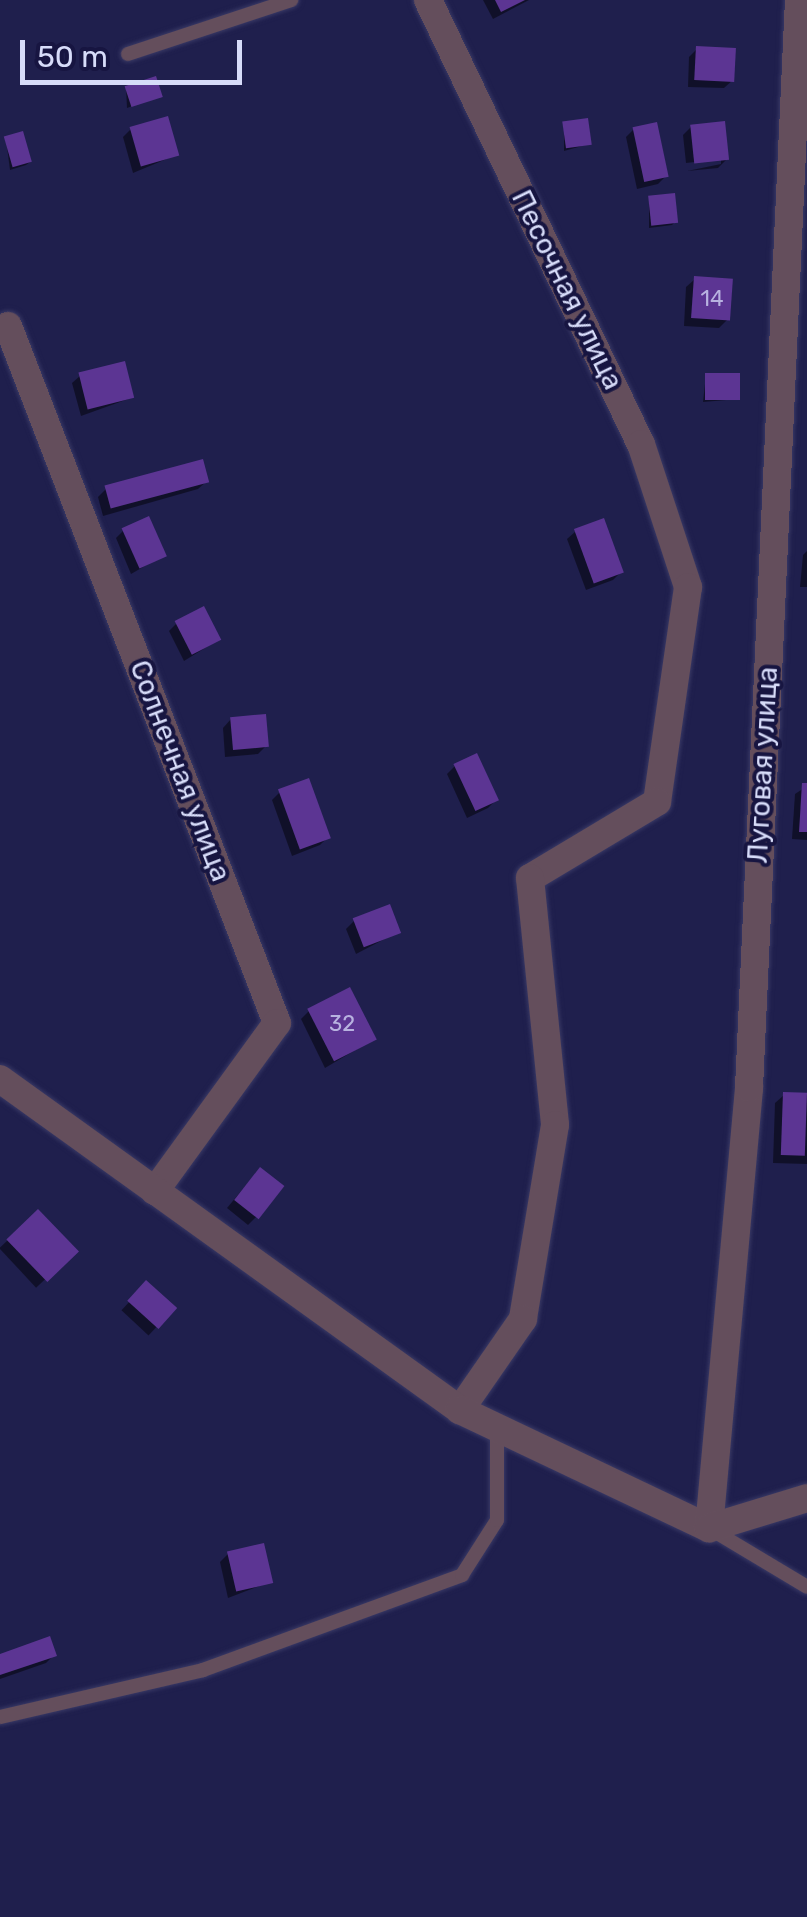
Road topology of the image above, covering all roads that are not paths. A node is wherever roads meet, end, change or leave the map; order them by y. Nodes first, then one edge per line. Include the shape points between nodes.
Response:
1 (292, 0) edge
2 (428, 0) edge
3 (799, 0) edge
4 (128, 54) dead end
5 (8, 326) dead end
6 (0, 1080) edge
7 (156, 1191) junction
8 (460, 1410) junction
9 (497, 1426) junction
10 (807, 1498) edge
11 (709, 1528) junction
12 (807, 1587) edge
13 (0, 1717) edge

1 - 4 lane
2 - 8 street, Песочная улица via 640,444 688,587 658,802 530,878 555,1125 523,1319
3 - 11 street, Луговая улица via 749,1088
5 - 7 street, Солнечная улица via 277,1023
6 - 7 street
7 - 8 street
8 - 9 street
9 - 11 street
9 - 13 lane via 497,1520 462,1575 202,1670
10 - 11 street
11 - 12 lane

